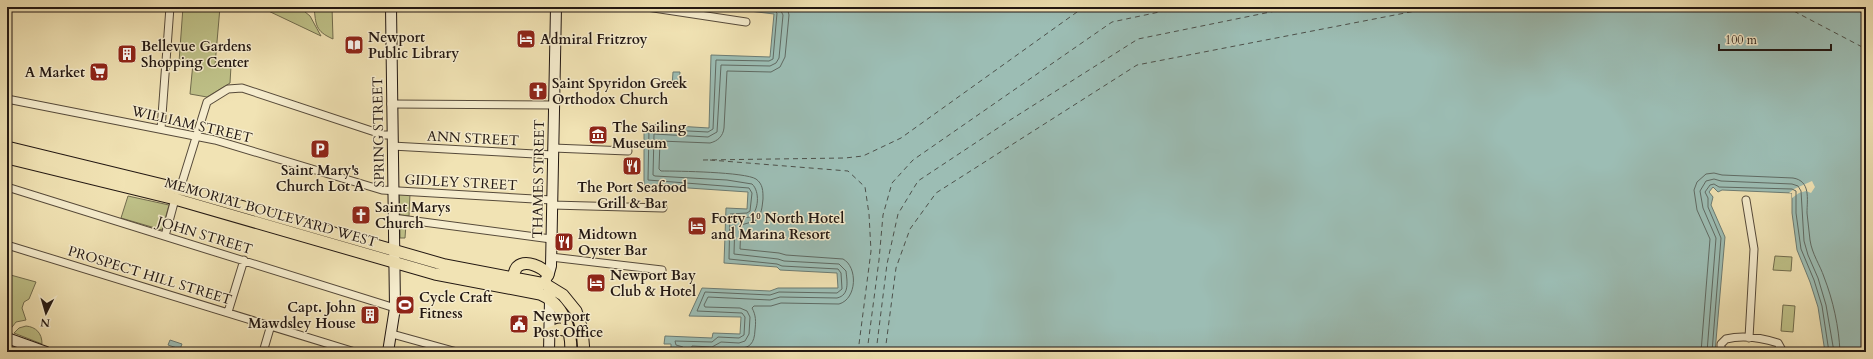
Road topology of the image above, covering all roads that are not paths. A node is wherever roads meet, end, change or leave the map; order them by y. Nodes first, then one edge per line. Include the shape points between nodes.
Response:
1 (170, 7) edge
2 (391, 7) edge
3 (556, 7) edge
4 (647, 7) edge
5 (746, 22) dead end
6 (7, 99) edge
7 (391, 104) junction
8 (554, 105) junction
9 (161, 129) junction
10 (392, 135) junction
11 (197, 136) junction
12 (392, 146) junction
13 (7, 147) edge
14 (628, 151) dead end
15 (553, 152) junction
16 (7, 158) edge
17 (7, 187) edge
18 (393, 190) junction
19 (178, 194) junction
20 (1746, 200) dead end
21 (552, 202) junction
22 (663, 208) dead end
23 (393, 218) junction
24 (165, 236) junction
25 (551, 239) junction
26 (7, 245) edge
27 (394, 257) junction
28 (551, 257) junction
29 (244, 260) junction
30 (662, 270) dead end
31 (545, 280) junction
32 (513, 284) junction
33 (528, 291) junction
34 (550, 299) junction
35 (395, 308) junction
36 (228, 312) junction
37 (270, 325) junction
38 (569, 330) junction
39 (549, 333) junction
40 (392, 334) junction
41 (7, 338) edge
42 (584, 338) junction
43 (1749, 338) junction
44 (46, 352) edge
45 (263, 352) edge
46 (355, 352) edge
47 (388, 352) edge
48 (457, 352) edge
49 (549, 352) edge
50 (571, 352) edge
51 (584, 352) edge
52 (1721, 352) edge
53 (1783, 352) edge

1 - 9 street
2 - 7 main road, SPRING STREET via 395,83
3 - 8 main road, THAMES STREET
4 - 5 street
6 - 9 street, WILLIAM STREET
7 - 8 street
7 - 10 main road, SPRING STREET
8 - 15 main road, THAMES STREET
9 - 11 street, WILLIAM STREET
10 - 11 street via 384,135 242,88 228,89 209,99
10 - 12 main road, SPRING STREET
11 - 18 street, WILLIAM STREET via 382,190
11 - 19 street
12 - 15 street, ANN STREET
12 - 18 main road, SPRING STREET
13 - 19 main road
14 - 15 street, ANN STREET
15 - 21 main road, THAMES STREET
16 - 19 main road, MEMORIAL BOULEVARD WEST
17 - 24 street, JOHN STREET
18 - 21 street, GIDLEY STREET
18 - 23 main road, SPRING STREET
19 - 24 street
19 - 27 main road, MEMORIAL BOULEVARD WEST
20 - 43 street via 1754,249
21 - 22 street, GIDLEY STREET
21 - 25 main road, THAMES STREET
23 - 25 street
23 - 27 main road, SPRING STREET
24 - 29 street, JOHN STREET
25 - 28 main road, THAMES STREET
26 - 36 street, PROSPECT HILL STREET
27 - 32 main road, MEMORIAL BOULEVARD WEST via 455,268
27 - 35 main road, SPRING STREET
28 - 30 street
28 - 31 main road, THAMES STREET
29 - 35 street, JOHN STREET
29 - 36 street
31 - 32 main road, MEMORIAL BOULEVARD WEST
31 - 32 main road via 546,271 524,264 516,268
31 - 33 main road via 537,289
31 - 42 main road via 570,303 580,322
32 - 33 main road, MEMORIAL BOULEVARD WEST
33 - 34 main road, MEMORIAL BOULEVARD WEST
34 - 38 main road via 563,315
34 - 39 main road
35 - 40 main road, SPRING STREET
36 - 37 street, PROSPECT HILL STREET
37 - 45 street
37 - 46 street, PROSPECT HILL STREET
38 - 39 main road via 556,329
38 - 42 main road
38 - 50 main road
39 - 49 main road
40 - 47 main road, SPRING STREET
40 - 48 street
41 - 44 main road
42 - 51 main road
43 - 52 street via 1726,339 1721,344
43 - 53 street via 1778,343

